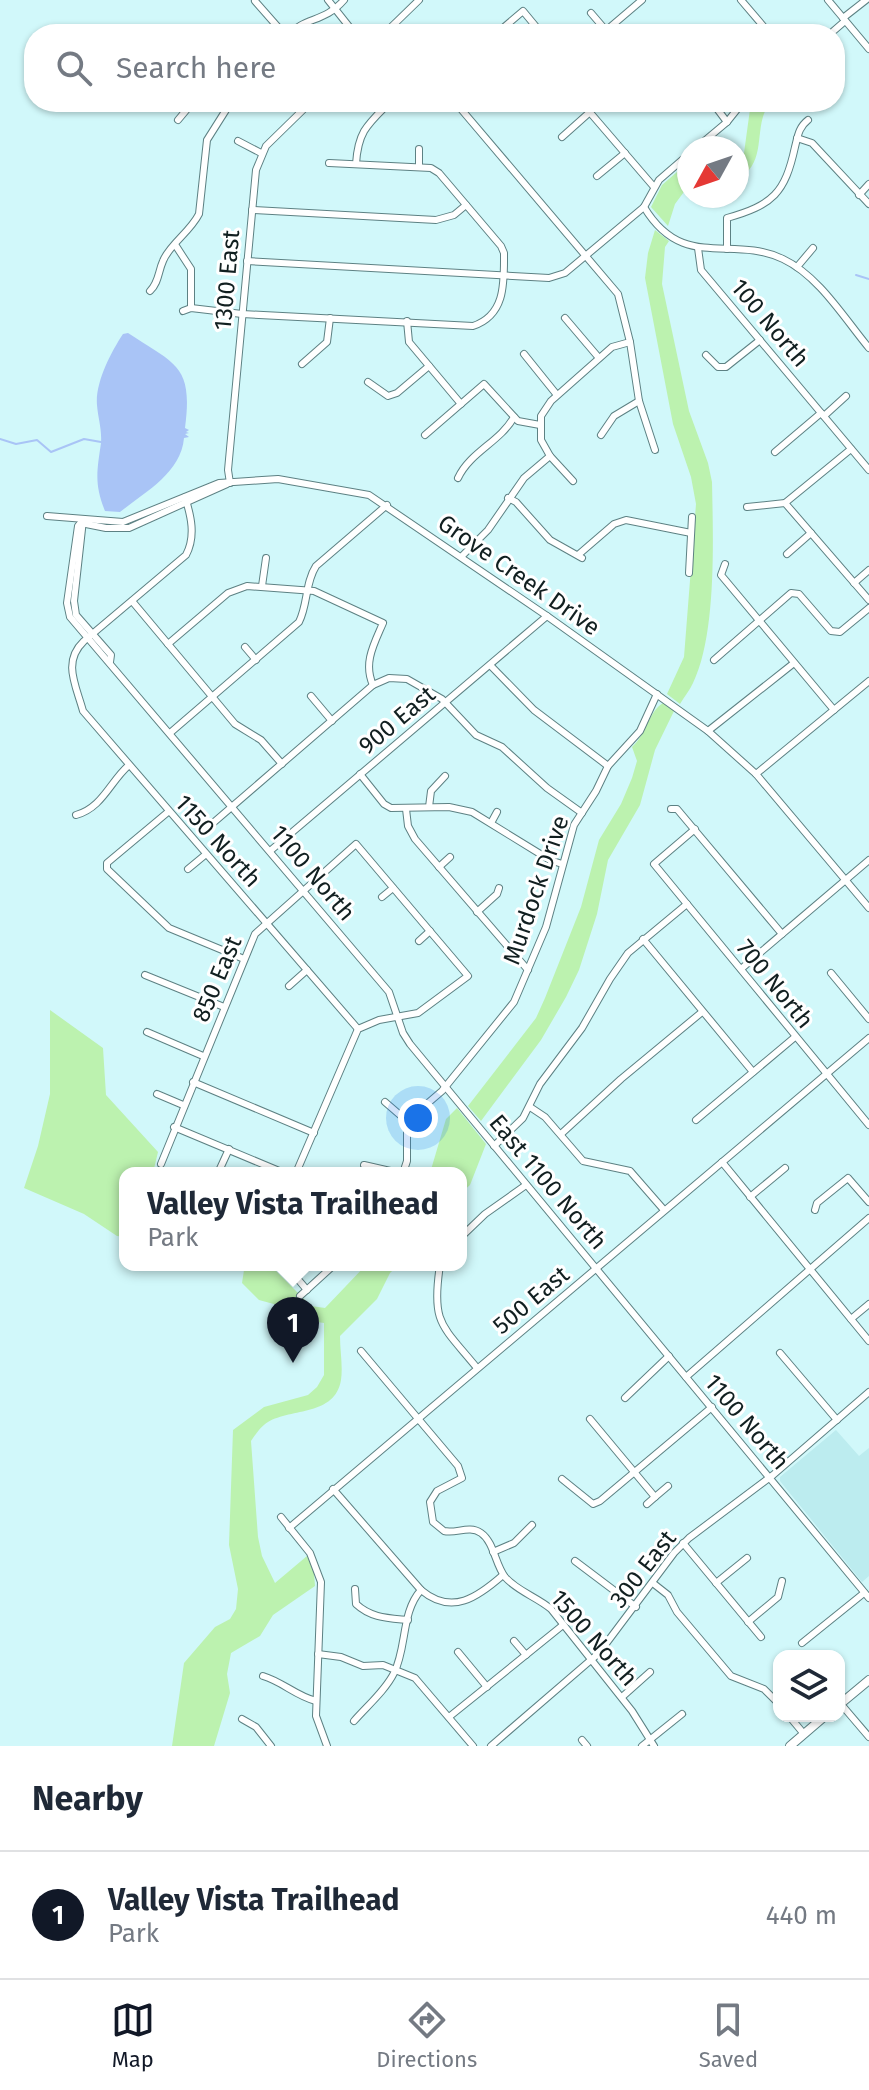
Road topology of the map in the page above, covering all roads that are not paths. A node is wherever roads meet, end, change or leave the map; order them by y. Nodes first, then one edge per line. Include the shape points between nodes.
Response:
1 (328, 0) edge
2 (344, 0) edge
3 (419, 0) edge
4 (642, 0) edge
5 (741, 0) edge
6 (828, 0) edge
7 (866, 0) edge
8 (255, 1) edge
9 (336, 9) junction
10 (591, 13) dead end
11 (844, 20) junction
12 (277, 24) edge
13 (305, 24) edge
14 (347, 24) edge
15 (394, 24) edge
16 (508, 24) edge
17 (534, 24) edge
18 (599, 24) edge
19 (616, 24) edge
20 (761, 24) edge
21 (840, 24) edge
22 (869, 49) edge
23 (185, 112) edge
24 (225, 112) edge
25 (300, 112) edge
26 (380, 112) edge
27 (464, 112) edge
28 (590, 112) joint
29 (720, 112) edge
30 (735, 112) edge
31 (178, 120) dead end
32 (808, 120) dead end
33 (727, 122) junction
34 (710, 136) edge
35 (562, 137) dead end
36 (797, 138) junction
37 (238, 141) dead end
38 (419, 149) dead end
39 (261, 153) junction
40 (625, 153) junction
41 (329, 163) dead end
42 (356, 164) junction
43 (677, 164) edge
44 (419, 167) junction
45 (597, 176) dead end
46 (869, 184) edge
47 (654, 187) junction
48 (859, 195) junction
49 (869, 204) edge
50 (466, 205) junction
51 (644, 207) junction
52 (252, 210) junction
53 (176, 246) junction
54 (698, 248) junction
55 (813, 248) dead end
56 (727, 249) junction
57 (586, 256) junction
58 (247, 261) junction
59 (797, 267) junction
60 (503, 277) junction
61 (150, 291) dead end
62 (242, 314) junction
63 (330, 318) junction
64 (565, 318) dead end
65 (407, 321) junction
66 (760, 340) junction
67 (630, 342) junction
68 (869, 348) edge
69 (524, 354) dead end
70 (706, 355) dead end
71 (599, 358) junction
72 (302, 364) dead end
73 (429, 366) junction
74 (368, 382) dead end
75 (557, 395) junction
76 (846, 396) dead end
77 (639, 401) junction
78 (461, 404) junction
79 (822, 414) junction
80 (514, 417) junction
81 (540, 425) junction
82 (425, 435) dead end
83 (601, 435) dead end
84 (851, 449) junction
85 (655, 450) dead end
86 (775, 452) dead end
87 (550, 456) junction
88 (869, 456) edge
89 (862, 462) junction
90 (869, 470) edge
91 (458, 478) dead end
92 (573, 481) dead end
93 (230, 483) junction
94 (508, 498) junction
95 (186, 500) junction
96 (785, 503) junction
97 (387, 505) junction
98 (747, 507) dead end
99 (47, 516) dead end
100 (692, 517) dead end
101 (83, 520) junction
102 (691, 533) junction
103 (811, 533) junction
104 (787, 554) dead end
105 (461, 557) junction
106 (266, 558) dead end
107 (725, 564) dead end
108 (869, 570) edge
109 (689, 573) dead end
110 (854, 583) junction
111 (262, 586) junction
112 (308, 590) junction
113 (869, 600) edge
114 (132, 601) junction
115 (869, 608) edge
116 (547, 616) junction
117 (759, 620) junction
118 (90, 636) junction
119 (168, 644) junction
120 (245, 647) dead end
121 (256, 660) junction
122 (714, 660) dead end
123 (794, 663) junction
124 (490, 665) junction
125 (866, 683) edge
126 (373, 685) junction
127 (869, 692) edge
128 (657, 694) junction
129 (311, 696) dead end
130 (213, 697) junction
131 (446, 702) junction
132 (834, 710) junction
133 (332, 721) junction
134 (708, 731) junction
135 (170, 733) junction
136 (282, 764) junction
137 (128, 766) junction
138 (608, 766) junction
139 (360, 774) junction
140 (756, 774) junction
141 (445, 776) dead end
142 (232, 806) junction
143 (429, 807) junction
144 (406, 809) junction
145 (671, 809) dead end
146 (168, 812) junction
147 (497, 812) dead end
148 (582, 813) junction
149 (76, 815) dead end
150 (213, 823) dead end
151 (491, 823) junction
152 (695, 829) junction
153 (270, 851) junction
154 (205, 855) junction
155 (450, 857) dead end
156 (869, 860) edge
157 (562, 864) junction
158 (439, 867) junction
159 (188, 869) dead end
160 (845, 880) junction
161 (393, 888) junction
162 (499, 888) dead end
163 (303, 890) junction
164 (382, 897) dead end
165 (687, 904) junction
166 (869, 908) edge
167 (477, 912) junction
168 (267, 922) junction
169 (430, 931) junction
170 (782, 934) junction
171 (643, 939) junction
172 (419, 941) dead end
173 (244, 959) junction
174 (741, 969) junction
175 (307, 970) junction
176 (528, 970) junction
177 (831, 973) dead end
178 (145, 975) dead end
179 (289, 986) dead end
180 (224, 1007) junction
181 (702, 1012) junction
182 (400, 1017) junction
183 (869, 1019) edge
184 (358, 1029) junction
185 (147, 1032) dead end
186 (795, 1037) junction
187 (869, 1038) edge
188 (203, 1056) junction
189 (753, 1072) junction
190 (827, 1074) junction
191 (193, 1082) junction
192 (445, 1087) junction
193 (157, 1094) dead end
194 (385, 1102) dead end
195 (183, 1105) junction
196 (530, 1107) junction
197 (471, 1118) joint
198 (696, 1120) dead end
199 (407, 1121) junction
200 (869, 1125) edge
201 (174, 1127) junction
202 (314, 1133) junction
203 (561, 1134) junction
204 (494, 1146) junction
205 (229, 1149) junction
206 (722, 1162) junction
207 (161, 1164) dead end
208 (364, 1165) dead end
209 (603, 1166) junction
210 (221, 1167) edge
211 (270, 1167) edge
212 (299, 1167) edge
213 (373, 1167) edge
214 (404, 1167) edge
215 (785, 1168) dead end
216 (602, 1177) dead end
217 (526, 1185) junction
218 (750, 1197) junction
219 (869, 1202) edge
220 (664, 1210) junction
221 (815, 1210) dead end
222 (869, 1218) edge
223 (467, 1231) edge
224 (810, 1268) junction
225 (597, 1269) junction
226 (285, 1271) dead end
227 (328, 1271) edge
228 (439, 1271) edge
229 (307, 1290) junction
230 (300, 1296) dead end
231 (869, 1304) edge
232 (851, 1319) junction
233 (869, 1341) edge
234 (361, 1351) dead end
235 (780, 1353) dead end
236 (669, 1356) junction
237 (477, 1368) junction
238 (686, 1377) junction
239 (869, 1392) edge
240 (625, 1398) dead end
241 (712, 1407) junction
242 (417, 1418) junction
243 (590, 1419) dead end
244 (837, 1420) junction
245 (634, 1472) junction
246 (770, 1477) junction
247 (562, 1479) dead end
248 (668, 1486) dead end
249 (333, 1489) junction
250 (655, 1497) junction
251 (647, 1504) dead end
252 (281, 1517) dead end
253 (532, 1525) dead end
254 (289, 1528) junction
255 (683, 1543) junction
256 (493, 1552) junction
257 (747, 1558) dead end
258 (575, 1561) dead end
259 (503, 1575) junction
260 (782, 1581) dead end
261 (716, 1583) junction
262 (654, 1584) junction
263 (355, 1589) dead end
264 (421, 1590) junction
265 (867, 1595) edge
266 (636, 1607) junction
267 (408, 1620) junction
268 (748, 1622) junction
269 (563, 1625) junction
270 (761, 1637) dead end
271 (514, 1641) dead end
272 (802, 1643) dead end
273 (458, 1652) dead end
274 (318, 1654) junction
275 (526, 1655) junction
276 (591, 1661) junction
277 (396, 1669) junction
278 (650, 1672) dead end
279 (263, 1676) dead end
280 (869, 1680) edge
281 (487, 1687) junction
282 (622, 1697) junction
283 (773, 1698) edge
284 (845, 1700) edge
285 (316, 1701) junction
286 (845, 1710) edge
287 (682, 1714) dead end
288 (449, 1717) junction
289 (242, 1719) dead end
290 (354, 1721) dead end
291 (794, 1722) edge
292 (818, 1722) edge
293 (804, 1734) junction
294 (869, 1737) edge
295 (653, 1743) edge
296 (271, 1746) edge
297 (327, 1746) edge
298 (473, 1746) edge
299 (491, 1746) edge
300 (642, 1746) edge
301 (790, 1746) edge

1 - 9 street
2 - 9 street
3 - 15 street
4 - 19 street
5 - 20 street
6 - 11 street
7 - 11 street
8 - 12 street
9 - 13 street
9 - 14 street
10 - 18 street
11 - 21 street
11 - 22 street
16 - 17 street via 523,11
23 - 31 street
24 - 53 street via 207,140 199,214
25 - 39 street
26 - 42 street via 365,126
27 - 57 street
28 - 35 street
28 - 40 street
29 - 33 street
30 - 33 street
32 - 36 street
33 - 34 street
36 - 48 street via 812,143
36 - 56 street via 779,192 762,207 727,218
37 - 39 street
38 - 44 street
39 - 52 street, 1300 East
40 - 45 street
40 - 47 street
41 - 42 street
42 - 44 street
43 - 47 street
44 - 50 street via 439,173
46 - 48 street
47 - 51 street
48 - 49 street
50 - 52 street via 436,220
50 - 60 street via 501,246
51 - 54 street via 671,237
51 - 57 street
52 - 58 street, 1300 East
53 - 61 street
53 - 62 street via 191,269 187,310
54 - 56 street
54 - 66 street, 100 North via 701,270
55 - 59 street
56 - 59 street via 770,254
57 - 60 street via 549,278
57 - 67 street via 618,294
58 - 60 street
58 - 62 street, 1300 East
59 - 68 street
60 - 65 street via 502,299 479,324
62 - 63 street
62 - 93 street, 1300 East
63 - 65 street
63 - 72 street via 327,342
64 - 71 street
65 - 73 street via 409,342
66 - 70 street via 726,367 718,367
66 - 79 street, 100 North
67 - 71 street
67 - 77 street
69 - 75 street
71 - 75 street
73 - 74 street via 388,396
73 - 78 street
75 - 81 street
76 - 79 street
77 - 83 street via 614,416
77 - 85 street
78 - 80 street via 484,384
78 - 82 street
79 - 84 street, 100 North
79 - 86 street
80 - 81 street
80 - 91 street
81 - 87 street
84 - 89 street, 100 North
84 - 96 street
87 - 92 street
87 - 94 street
88 - 89 street
89 - 90 street, 100 North
93 - 95 street, Grove Creek Drive
93 - 97 street, Grove Creek Drive via 278,479 369,495
94 - 102 street via 556,545 580,557 614,524 626,520
94 - 105 street via 488,530
95 - 101 street, Grove Creek Drive via 123,522
95 - 114 street via 192,523 186,555
96 - 98 street
96 - 103 street
97 - 105 street, Grove Creek Drive
97 - 112 street via 316,566
99 - 101 street, Grove Creek Drive
100 - 102 street
101 - 118 street, 1100 North via 74,601 76,615
102 - 109 street
103 - 104 street
103 - 110 street
105 - 116 street, Grove Creek Drive
106 - 111 street
107 - 117 street via 721,575
108 - 110 street
110 - 113 street
111 - 112 street
111 - 119 street via 235,589
112 - 121 street via 299,622
112 - 126 street via 383,623 368,662
114 - 118 street
114 - 119 street
115 - 117 street via 840,632 831,631 799,594 791,593
116 - 124 street, 900 East
116 - 128 street, Grove Creek Drive
117 - 122 street
117 - 123 street
118 - 135 street, 1100 North via 111,655 110,662
118 - 137 street, 1150 North via 76,649 71,666 83,711
119 - 130 street
120 - 121 street
121 - 130 street
123 - 132 street
123 - 134 street
124 - 131 street, 900 East
124 - 138 street via 534,710
125 - 127 street
125 - 132 street
126 - 131 street via 389,678 407,679
126 - 133 street
128 - 134 street, Grove Creek Drive
128 - 138 street, Murdock Drive via 640,731
129 - 133 street
130 - 135 street
130 - 136 street via 235,724 261,740
131 - 139 street, 900 East
131 - 148 street via 476,735 502,747
132 - 140 street
133 - 136 street
134 - 140 street, Grove Creek Drive
135 - 142 street, 1100 North
136 - 142 street
137 - 146 street, 1150 North
137 - 149 street via 109,793
138 - 148 street, Murdock Drive
139 - 144 street via 384,804
139 - 153 street, 900 East
140 - 160 street, Grove Creek Drive
141 - 143 street via 431,791
142 - 150 street
142 - 153 street, 1100 North
143 - 144 street
143 - 151 street via 460,807
144 - 158 street via 411,834
145 - 152 street
146 - 154 street, 1150 North
146 - 173 street via 107,863 107,869 169,928
147 - 151 street
148 - 157 street, Murdock Drive
151 - 157 street
152 - 165 street, 700 North via 654,864
152 - 170 street
153 - 163 street, 1100 North
154 - 159 street
154 - 168 street, 1150 North
155 - 158 street
156 - 160 street
157 - 176 street, Murdock Drive via 546,927
158 - 167 street
160 - 166 street, Grove Creek Drive
160 - 170 street
161 - 163 street, 850 East via 356,844
161 - 164 street
161 - 169 street
162 - 167 street
163 - 168 street, 850 East
163 - 182 street, 1100 North via 389,992
165 - 171 street
165 - 174 street, 700 North
167 - 176 street
168 - 173 street, 850 East
168 - 175 street, 1150 North
169 - 172 street
169 - 182 street via 468,976 427,1008
170 - 174 street
171 - 181 street
171 - 196 street via 610,979
173 - 180 street, 850 East
174 - 186 street, 700 North
175 - 179 street
175 - 184 street, 1150 North
176 - 192 street, Murdock Drive via 514,1002
177 - 183 street
178 - 180 street
180 - 188 street, 850 East
181 - 189 street
181 - 203 street
182 - 184 street
182 - 192 street, 1100 North via 410,1044
184 - 202 street
185 - 188 street
186 - 189 street
186 - 190 street, 700 North
187 - 190 street, 500 East
188 - 191 street, 850 East
189 - 198 street
190 - 200 street, 700 North
190 - 206 street, 500 East
191 - 195 street, 850 East
191 - 202 street
192 - 197 street, 1100 North
192 - 199 street, Murdock Drive
193 - 195 street
194 - 199 street
195 - 201 street, 850 East
196 - 203 street
196 - 204 street
197 - 204 street, East 1100 North
199 - 214 street
201 - 205 street
201 - 207 street, 850 East
202 - 212 street
203 - 209 street via 583,1161
204 - 217 street, East 1100 North
205 - 210 street
205 - 211 street
206 - 218 street
206 - 220 street, 500 East
208 - 213 street
209 - 216 street
209 - 220 street via 616,1163 633,1173
215 - 218 street
217 - 223 street
217 - 225 street, East 1100 North
218 - 224 street
219 - 221 street via 848,1178
220 - 225 street, 500 East
222 - 224 street
224 - 232 street
224 - 238 street
225 - 236 street, 1100 North
225 - 237 street, 500 East
226 - 229 street
227 - 229 street
228 - 237 street via 439,1320
229 - 230 street
231 - 232 street
232 - 233 street
234 - 242 street
235 - 244 street
236 - 238 street, 1100 North
236 - 240 street
237 - 242 street, 500 East
238 - 241 street, 1100 North
239 - 244 street, 300 East
241 - 245 street
241 - 246 street, 1100 North
242 - 249 street, 500 East
242 - 256 street via 462,1478 437,1491 430,1516 444,1531 481,1533
243 - 245 street
244 - 246 street, 300 East
245 - 247 street via 593,1504
245 - 250 street
246 - 255 street, 300 East
246 - 265 street, 1100 North
248 - 250 street
249 - 254 street, 500 East
249 - 264 street
250 - 251 street
252 - 254 street
253 - 256 street via 514,1543
254 - 274 street via 310,1553 321,1582
255 - 261 street
255 - 262 street, 300 East
256 - 259 street
257 - 261 street
258 - 266 street
259 - 264 street via 465,1601 442,1601
259 - 269 street, 1500 North via 540,1600
260 - 268 street via 778,1597
261 - 268 street
262 - 266 street, 300 East
262 - 283 street via 731,1676
263 - 267 street via 356,1604 363,1611
264 - 267 street
265 - 272 street
266 - 276 street, 300 East
267 - 277 street
268 - 270 street
269 - 275 street
269 - 276 street, 1500 North
271 - 275 street
273 - 281 street
274 - 277 street
274 - 285 street
275 - 281 street
276 - 282 street, 1500 North
276 - 299 street, 300 East
277 - 288 street via 415,1678
277 - 290 street
278 - 282 street
279 - 285 street
280 - 284 main road
281 - 288 street
282 - 295 street, 1500 North
285 - 297 street
286 - 294 street
287 - 295 street
288 - 298 street
289 - 296 street
291 - 293 street
292 - 293 main road
293 - 301 main road
295 - 300 street

